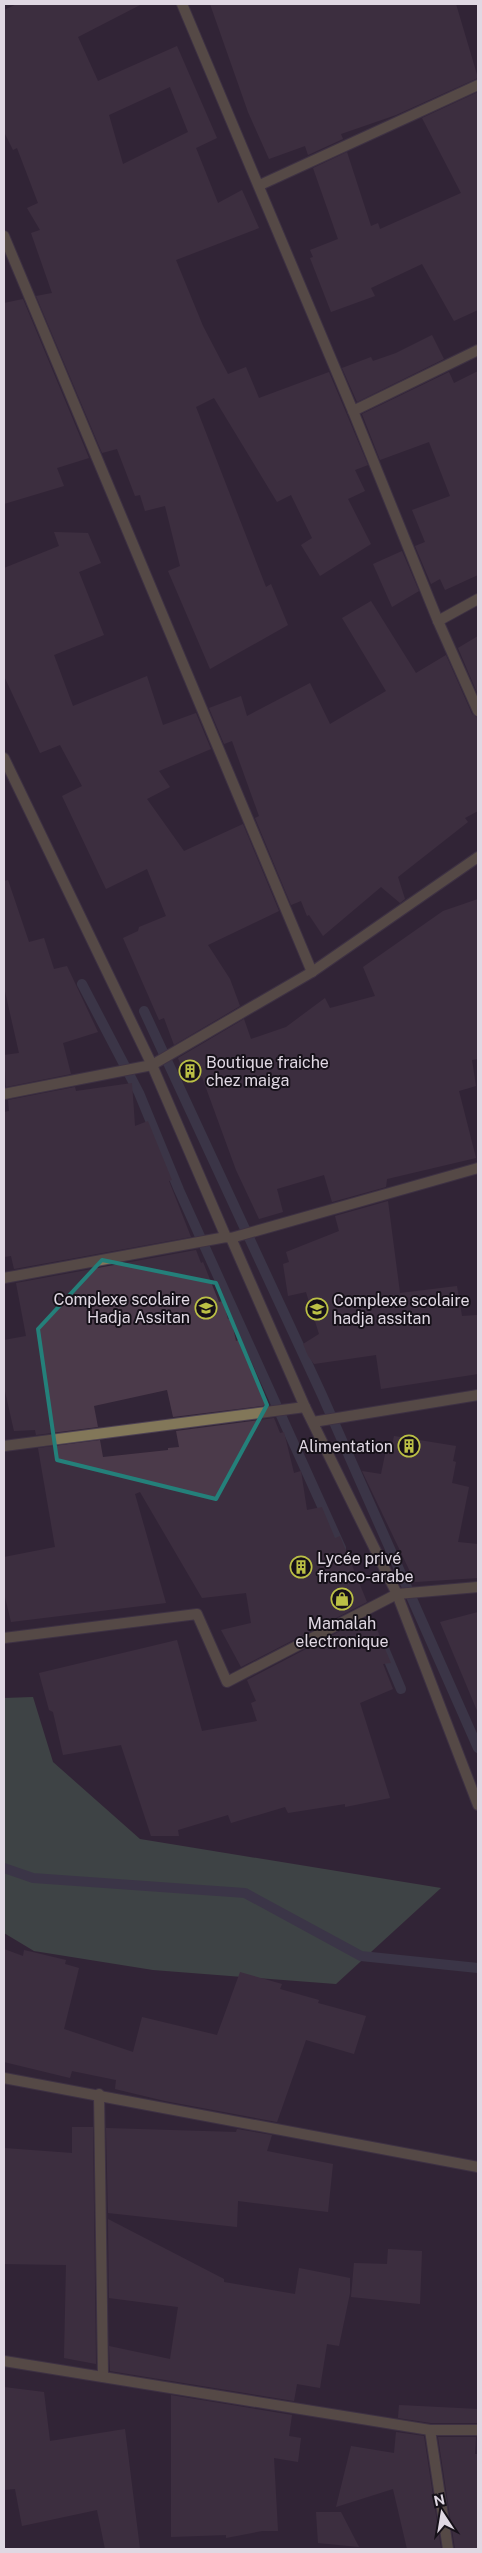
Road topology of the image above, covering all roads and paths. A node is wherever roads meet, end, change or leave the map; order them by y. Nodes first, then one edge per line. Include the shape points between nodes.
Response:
1 (182, 4) edge
2 (478, 85) edge
3 (260, 186) junction
4 (4, 236) edge
5 (478, 350) edge
6 (353, 411) junction
7 (478, 599) edge
8 (438, 621) junction
9 (478, 711) edge
10 (4, 758) edge
11 (478, 857) edge
12 (312, 972) junction
13 (152, 1065) junction
14 (4, 1094) edge
15 (478, 1168) edge
16 (229, 1238) junction
17 (4, 1278) edge
18 (478, 1395) edge
19 (305, 1407) junction
20 (313, 1422) junction
21 (4, 1446) edge
22 (478, 1587) edge
23 (397, 1594) junction
24 (4, 1638) edge
25 (478, 1805) edge
26 (4, 2078) edge
27 (99, 2094) junction
28 (478, 2167) edge
29 (4, 2361) edge
30 (103, 2377) junction
31 (430, 2430) junction
32 (478, 2430) edge
33 (448, 2549) edge

1 - 3 street
2 - 3 street
3 - 6 street
4 - 12 street
5 - 6 street
6 - 8 street
7 - 8 street
8 - 9 street
10 - 13 street
11 - 12 street
12 - 13 street
13 - 14 street
13 - 16 street
15 - 16 street
16 - 17 street
16 - 19 street
18 - 20 street
19 - 20 street
19 - 21 street
20 - 23 street
22 - 23 street
23 - 24 street via 227,1682 197,1614
23 - 25 street
26 - 27 street
27 - 28 street
27 - 30 street
29 - 30 street
30 - 31 street
31 - 32 street
31 - 33 street

